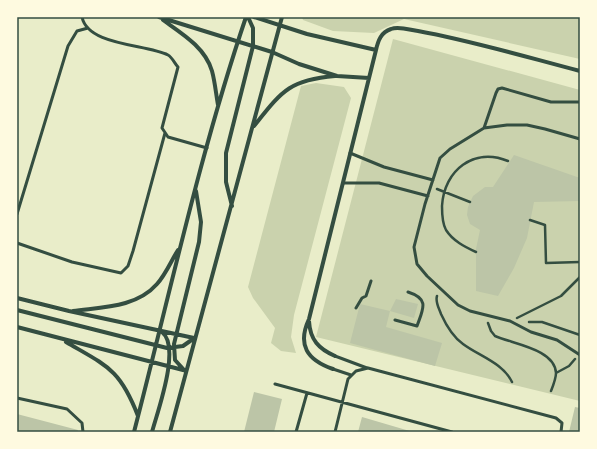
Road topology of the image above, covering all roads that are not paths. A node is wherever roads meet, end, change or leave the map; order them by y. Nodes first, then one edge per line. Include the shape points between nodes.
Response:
1 (82, 17) edge
2 (159, 17) edge
3 (247, 17) edge
4 (254, 17) edge
5 (282, 17) edge
6 (280, 24) junction
7 (88, 28) junction
8 (238, 41) junction
9 (253, 46) junction
10 (376, 50) junction
11 (272, 52) junction
12 (580, 71) edge
13 (337, 76) junction
14 (369, 78) junction
15 (580, 102) edge
16 (218, 107) junction
17 (253, 128) junction
18 (484, 128) junction
19 (165, 133) junction
20 (580, 139) edge
21 (207, 148) junction
22 (350, 153) junction
23 (433, 180) junction
24 (343, 182) junction
25 (196, 189) junction
26 (428, 196) junction
27 (232, 206) junction
28 (17, 214) edge
29 (17, 243) edge
30 (181, 244) junction
31 (371, 281) dead end
32 (408, 292) dead end
33 (17, 298) edge
34 (356, 308) dead end
35 (17, 310) edge
36 (69, 311) junction
37 (309, 319) junction
38 (395, 320) dead end
39 (17, 327) edge
40 (160, 330) junction
41 (176, 334) junction
42 (194, 338) junction
43 (60, 339) junction
44 (155, 346) junction
45 (172, 348) junction
46 (579, 354) edge
47 (335, 356) joint
48 (151, 362) junction
49 (169, 366) junction
50 (368, 368) junction
51 (333, 369) joint
52 (185, 371) junction
53 (351, 375) junction
54 (275, 384) dead end
55 (307, 393) junction
56 (17, 398) edge
57 (342, 403) junction
58 (138, 417) junction
59 (83, 432) edge
60 (134, 432) edge
61 (152, 432) edge
62 (170, 432) edge
63 (296, 432) edge
64 (335, 432) edge
65 (452, 432) edge
66 (561, 432) edge

1 - 7 lane via 84,25
2 - 8 street
2 - 16 street via 186,37 205,56 212,71
3 - 8 street
3 - 9 street via 253,28
4 - 6 street
5 - 6 street
6 - 10 street via 306,34
6 - 11 street
7 - 19 lane via 98,36 169,56 178,67 162,128
7 - 28 lane via 77,31 68,46
8 - 9 street
8 - 16 street
9 - 11 street
9 - 27 street via 226,152 226,182
10 - 12 street via 379,38 384,33 392,28 400,28
10 - 14 street
11 - 13 street
11 - 17 street
13 - 14 street
13 - 17 street via 312,78 295,84 273,102
14 - 22 street
15 - 18 lane via 551,102 498,89
16 - 21 street
17 - 27 street
18 - 20 lane via 527,125
18 - 23 lane via 440,158
19 - 21 lane via 177,141
19 - 29 lane via 128,266 121,273 72,262
21 - 25 street
22 - 23 lane via 384,167
22 - 24 street
23 - 26 lane
24 - 26 lane via 379,182
24 - 37 street
25 - 30 street
25 - 41 street via 201,222 199,242
26 - 46 lane via 414,247 417,264 439,288 458,306 510,321 531,332 557,340
27 - 42 street
30 - 36 street via 162,277 142,297 118,305
30 - 40 street
31 - 34 lane via 366,296
32 - 38 lane via 419,295 423,300 417,326
33 - 36 street
35 - 44 street
36 - 40 street
37 - 47 street via 314,342
37 - 51 street via 305,329 306,351 315,361
39 - 43 street
40 - 41 street
40 - 44 street
40 - 45 street via 166,335
41 - 42 street
41 - 45 street
42 - 45 street via 184,346
42 - 52 street
43 - 48 street
43 - 58 street via 113,371 129,393
44 - 45 street
44 - 48 street
45 - 49 street
45 - 52 street via 175,360
47 - 50 lane
48 - 49 street
48 - 58 street
49 - 52 street
49 - 61 street
50 - 53 lane via 362,368
50 - 66 lane via 556,418 562,423
51 - 53 lane
52 - 62 street
53 - 57 lane
54 - 55 lane
55 - 57 lane
55 - 63 lane
56 - 59 lane via 67,409 82,423
57 - 64 lane
57 - 65 lane
58 - 60 street

